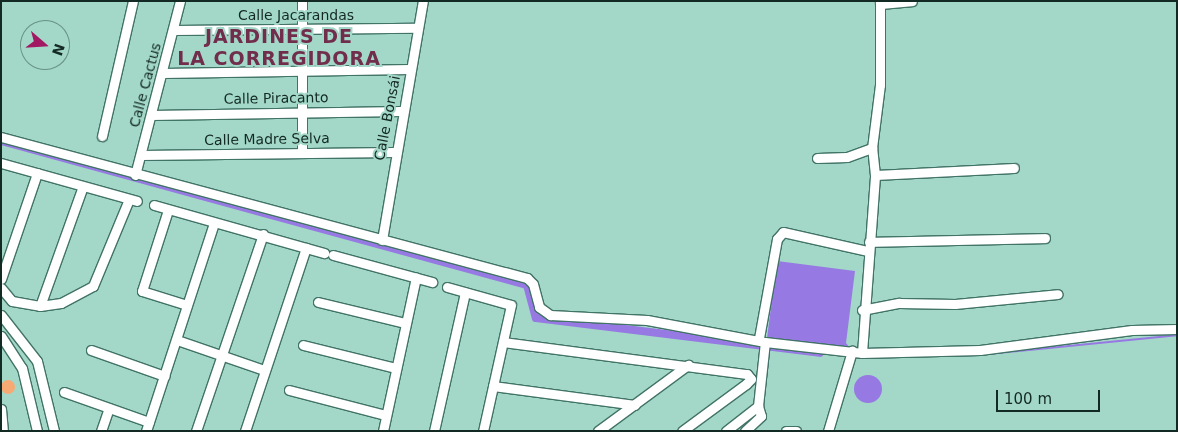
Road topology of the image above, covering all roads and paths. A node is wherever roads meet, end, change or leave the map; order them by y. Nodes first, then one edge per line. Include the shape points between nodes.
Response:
1 (133, 1) edge
2 (180, 1) edge
3 (302, 1) edge
4 (423, 1) edge
5 (912, 1) edge
6 (880, 3) edge
7 (302, 28) junction
8 (418, 28) junction
9 (174, 30) junction
10 (302, 68) junction
11 (410, 69) junction
12 (163, 73) junction
13 (302, 110) junction
14 (401, 111) junction
15 (151, 115) junction
16 (102, 136) dead end
17 (1, 137) edge
18 (872, 148) junction
19 (302, 152) junction
20 (394, 152) junction
21 (141, 154) junction
22 (816, 158) dead end
23 (1, 163) edge
24 (1014, 168) dead end
25 (37, 173) junction
26 (135, 175) junction
27 (875, 175) junction
28 (84, 186) junction
29 (154, 205) dead end
30 (168, 210) junction
31 (214, 223) junction
32 (263, 234) junction
33 (1045, 238) dead end
34 (382, 240) junction
35 (869, 242) junction
36 (306, 248) junction
37 (867, 251) junction
38 (416, 277) junction
39 (1, 279) edge
40 (432, 282) dead end
41 (447, 287) dead end
42 (1, 288) edge
43 (465, 292) junction
44 (1058, 294) dead end
45 (318, 302) dead end
46 (187, 305) junction
47 (40, 306) junction
48 (862, 310) junction
49 (1, 315) edge
50 (405, 322) junction
51 (1177, 329) edge
52 (1, 336) edge
53 (177, 340) junction
54 (762, 340) junction
55 (503, 342) junction
56 (303, 345) dead end
57 (91, 350) dead end
58 (857, 352) junction
59 (219, 355) junction
60 (688, 365) junction
61 (396, 368) junction
62 (264, 370) junction
63 (165, 376) junction
64 (493, 386) junction
65 (289, 390) dead end
66 (64, 392) dead end
67 (635, 405) junction
68 (758, 406) junction
69 (109, 408) junction
70 (1, 409) edge
71 (386, 415) junction
72 (148, 426) edge
73 (3, 431) edge
74 (37, 431) edge
75 (54, 431) edge
76 (101, 431) edge
77 (196, 431) edge
78 (245, 431) edge
79 (382, 431) edge
80 (434, 431) edge
81 (483, 431) edge
82 (598, 431) edge
83 (682, 431) edge
84 (726, 431) edge
85 (746, 431) edge
86 (786, 431) edge
87 (796, 431) edge
88 (828, 431) edge

1 - 16 street
2 - 9 street, Calle Cactus
3 - 7 street
4 - 8 street, Calle Bonsái
5 - 6 street
6 - 18 street via 880,85
7 - 8 street, Calle Jacarandas
7 - 9 street, Calle Jacarandas
7 - 10 street
8 - 11 street, Calle Bonsái
9 - 12 street, Calle Cactus
10 - 11 street
10 - 12 street
10 - 13 street
11 - 14 street, Calle Bonsái
12 - 15 street, Calle Cactus
13 - 14 street, Calle Piracanto
13 - 15 street, Calle Piracanto
13 - 19 street
14 - 20 street, Calle Bonsái
15 - 21 street, Calle Cactus
17 - 26 street
18 - 22 street via 847,157
18 - 27 street
19 - 20 street, Calle Madre Selva
19 - 21 street, Calle Madre Selva
20 - 34 street, Calle Bonsái
21 - 26 street, Calle Cactus
23 - 25 street
24 - 27 street
25 - 28 street
25 - 39 street
26 - 34 street
27 - 35 street
28 - 47 street
28 - 47 street via 133,200 96,284 61,303
29 - 30 street
30 - 31 street
30 - 46 street via 142,291
31 - 32 street
31 - 46 street
32 - 36 street
32 - 59 street
33 - 35 street
34 - 54 street via 529,279 539,307 550,315 627,318
35 - 37 street
36 - 38 street
36 - 62 street
37 - 48 street
37 - 54 street via 783,232 777,239
38 - 40 street
38 - 50 street
41 - 43 street
42 - 47 street via 12,301
43 - 55 street via 511,305
43 - 80 street
44 - 48 street via 956,304 899,303
45 - 50 street
46 - 53 street
48 - 58 street
49 - 75 street via 37,361
50 - 61 street
51 - 58 street via 1132,330 980,350
52 - 74 street via 22,368
53 - 59 street
53 - 63 street
54 - 58 street
54 - 68 street
55 - 60 street
55 - 64 street
56 - 61 street
57 - 63 street
58 - 88 street
59 - 62 street
59 - 77 street
60 - 67 street
60 - 83 street via 747,374 751,379
61 - 71 street
62 - 78 street
63 - 72 street
64 - 67 street
64 - 81 street
65 - 71 street
66 - 69 street
67 - 82 street
68 - 84 street
68 - 85 street via 761,419
69 - 72 street
69 - 76 street
70 - 73 street
71 - 79 street
86 - 87 street via 792,427

